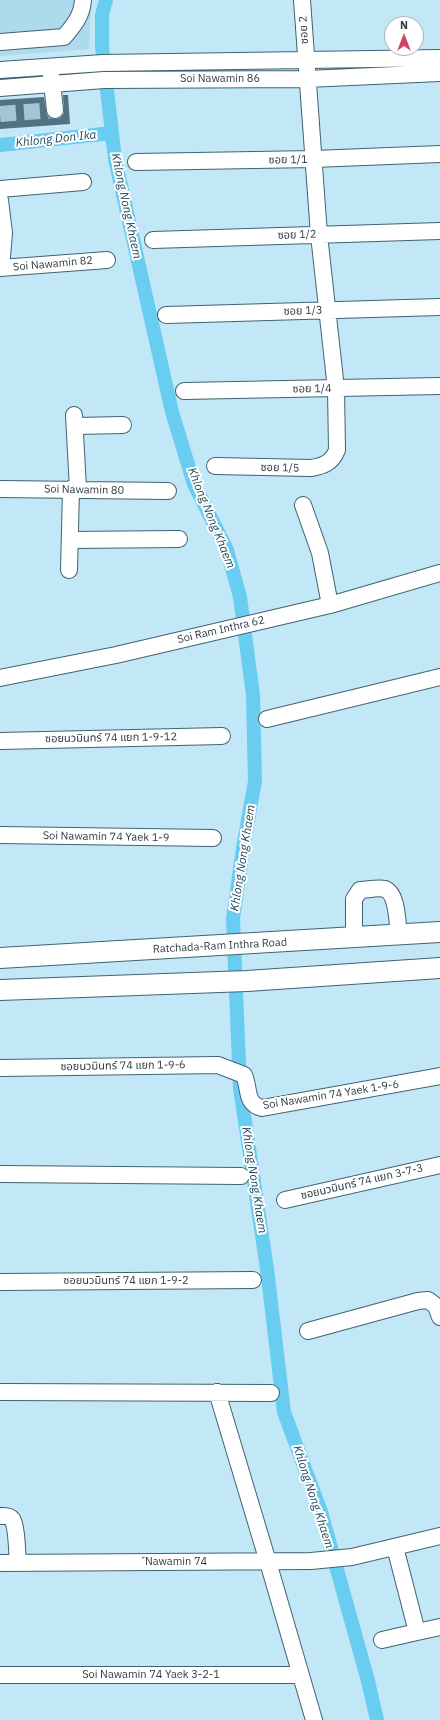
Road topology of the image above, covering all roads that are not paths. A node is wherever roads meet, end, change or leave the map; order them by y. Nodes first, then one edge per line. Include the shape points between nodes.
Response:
1 (83, 0) edge
2 (302, 0) edge
3 (0, 42) edge
4 (440, 58) edge
5 (306, 60) junction
6 (103, 63) junction
7 (50, 66) junction
8 (0, 70) edge
9 (440, 73) edge
10 (307, 79) junction
11 (105, 80) junction
12 (52, 84) junction
13 (0, 88) edge
14 (55, 110) dead end
15 (440, 154) edge
16 (314, 159) junction
17 (136, 162) dead end
18 (83, 182) dead end
19 (0, 189) edge
20 (0, 200) edge
21 (440, 231) edge
22 (319, 235) junction
23 (153, 240) dead end
24 (107, 260) dead end
25 (1, 268) edge
26 (440, 307) edge
27 (328, 310) junction
28 (166, 315) dead end
29 (440, 386) edge
30 (336, 389) junction
31 (184, 391) dead end
32 (123, 425) dead end
33 (337, 450) joint
34 (215, 466) dead end
35 (0, 489) edge
36 (74, 489) junction
37 (168, 491) dead end
38 (303, 505) dead end
39 (179, 539) dead end
40 (70, 540) junction
41 (70, 570) dead end
42 (440, 574) edge
43 (330, 605) junction
44 (440, 677) edge
45 (0, 678) edge
46 (266, 719) dead end
47 (222, 736) dead end
48 (0, 741) edge
49 (0, 835) edge
50 (213, 838) dead end
51 (440, 932) edge
52 (399, 935) junction
53 (354, 938) junction
54 (0, 958) edge
55 (440, 968) edge
56 (0, 990) edge
57 (0, 1068) edge
58 (244, 1075) joint
59 (440, 1076) edge
60 (440, 1165) edge
61 (0, 1174) edge
62 (241, 1176) dead end
63 (285, 1200) dead end
64 (253, 1280) dead end
65 (0, 1282) edge
66 (440, 1317) edge
67 (308, 1331) dead end
68 (0, 1392) edge
69 (217, 1392) junction
70 (271, 1393) dead end
71 (0, 1516) edge
72 (440, 1536) edge
73 (395, 1547) junction
74 (0, 1562) edge
75 (268, 1562) junction
76 (18, 1563) junction
77 (440, 1627) edge
78 (417, 1632) junction
79 (382, 1640) dead end
80 (0, 1675) edge
81 (301, 1675) junction
82 (314, 1720) edge

1 - 3 street via 76,23 64,37
2 - 5 street, ซอย 2
4 - 5 street, Soi Nawamin 86
5 - 6 street, Soi Nawamin 86
5 - 10 street, ซอย 2
6 - 7 street, Soi Nawamin 86
6 - 11 street
7 - 8 street, Soi Nawamin 86
7 - 12 street
9 - 10 street, Soi Nawamin 86
10 - 11 street, Soi Nawamin 86
10 - 16 street, ซอย 2
11 - 12 street, Soi Nawamin 86
12 - 13 street, Soi Nawamin 86
12 - 14 street
15 - 16 street, ซอย 1/1
16 - 17 street, ซอย 1/1
16 - 22 street, ซอย 2
18 - 19 street
20 - 25 street via 4,233
21 - 22 street, ซอย 1/2
22 - 23 street, ซอย 1/2
22 - 27 street, ซอย 2
24 - 25 street, Soi Nawamin 82
26 - 27 street, ซอย 1/3
27 - 28 street, ซอย 1/3
27 - 30 street, ซอย 2
29 - 30 street, ซอย 1/4
30 - 31 street, ซอย 1/4
30 - 33 street, ซอย 2
32 - 36 street via 75,421
33 - 34 street, ซอย 1/5 via 333,459 324,466 310,468
35 - 36 street, Soi Nawamin 80
36 - 37 street, Soi Nawamin 80
36 - 40 street
38 - 43 street via 320,553
39 - 40 street
40 - 41 street
42 - 43 street, Soi Ram Inthra 62
43 - 45 street, Soi Ram Inthra 62 via 116,655
44 - 46 street
47 - 48 street, ซอยนวมินทร์ 74 แยก 1-9-12
49 - 50 street, Soi Nawamin 74 Yaek 1-9
51 - 52 main road, Ratchada-Ram Inthra Road
52 - 53 main road, Ratchada-Ram Inthra Road
52 - 53 street via 394,897 390,892 383,889 360,890 354,899
53 - 54 main road, Ratchada-Ram Inthra Road
55 - 56 main road via 248,981
57 - 58 street, ซอยนวมินทร์ 74 แยก 1-9-6 via 218,1065
58 - 59 street, Soi Nawamin 74 Yaek 1-9-6 via 251,1102 262,1108
60 - 63 street, ซอยนวมินทร์ 74 แยก 3-7-3
61 - 62 street
64 - 65 street, ซอยนวมินทร์ 74 แยก 1-9-2
66 - 67 street via 436,1306 428,1300 418,1301
68 - 69 street
69 - 70 street
69 - 75 street
71 - 76 street via 12,1519
72 - 73 street, ์Nawamin 74
73 - 75 street, ์Nawamin 74 via 352,1558
73 - 78 street
74 - 76 street, ์Nawamin 74
75 - 76 street, ์Nawamin 74
75 - 81 street
77 - 78 street
78 - 79 street
80 - 81 street, Soi Nawamin 74 Yaek 3-2-1
81 - 82 street

